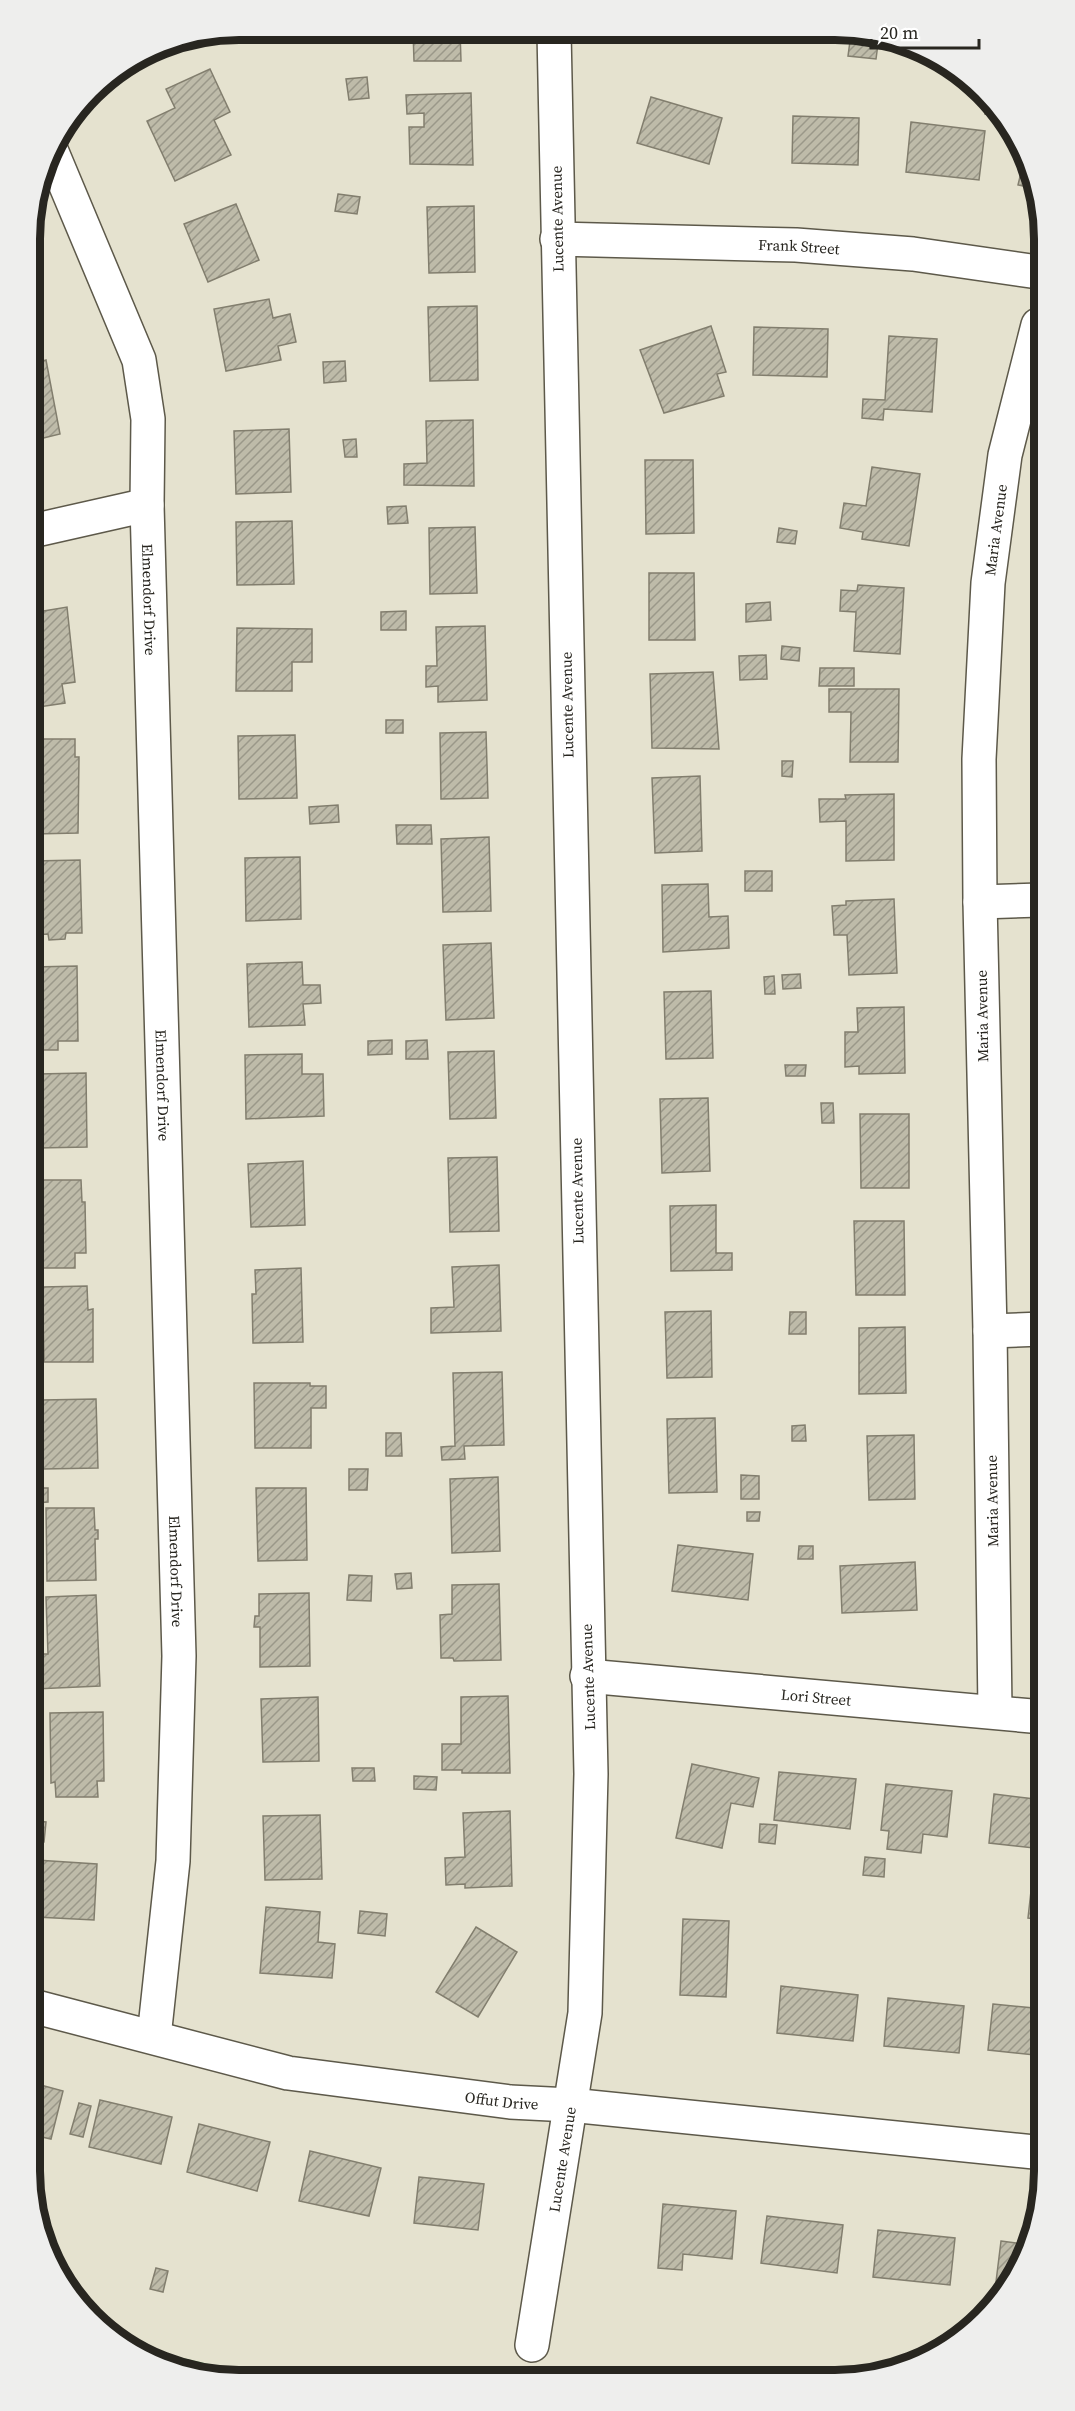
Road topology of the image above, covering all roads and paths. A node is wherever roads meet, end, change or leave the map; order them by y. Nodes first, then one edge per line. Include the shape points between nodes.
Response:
1 (554, 40) edge
2 (56, 162) edge
3 (557, 239) junction
4 (1034, 271) edge
5 (1034, 341) edge
6 (147, 505) junction
7 (41, 529) edge
8 (1034, 900) edge
9 (980, 902) junction
10 (1034, 1329) edge
11 (990, 1331) junction
12 (587, 1676) junction
13 (995, 1711) junction
14 (1034, 1716) edge
15 (40, 2008) edge
16 (154, 2037) junction
17 (570, 2105) junction
18 (1034, 2152) edge
19 (532, 2345) dead end

1 - 3 street, Lucente Avenue
2 - 6 street, Elmendorf Drive via 139,360 148,419
3 - 4 street, Frank Street via 796,245 913,254
3 - 12 street, Lucente Avenue
5 - 9 street, Maria Avenue via 1005,455 988,583 979,759
6 - 7 street
6 - 16 street, Elmendorf Drive via 179,1656 173,1861
8 - 9 street
9 - 11 street, Maria Avenue
10 - 11 street
11 - 13 street, Maria Avenue
12 - 13 street, Lori Street
12 - 17 street, Lucente Avenue via 591,1774 585,2013
13 - 14 street, Lori Street
15 - 16 street, Offut Drive
16 - 17 street, Offut Drive via 288,2073 510,2102
17 - 18 street, Offut Drive
17 - 19 street, Lucente Avenue

